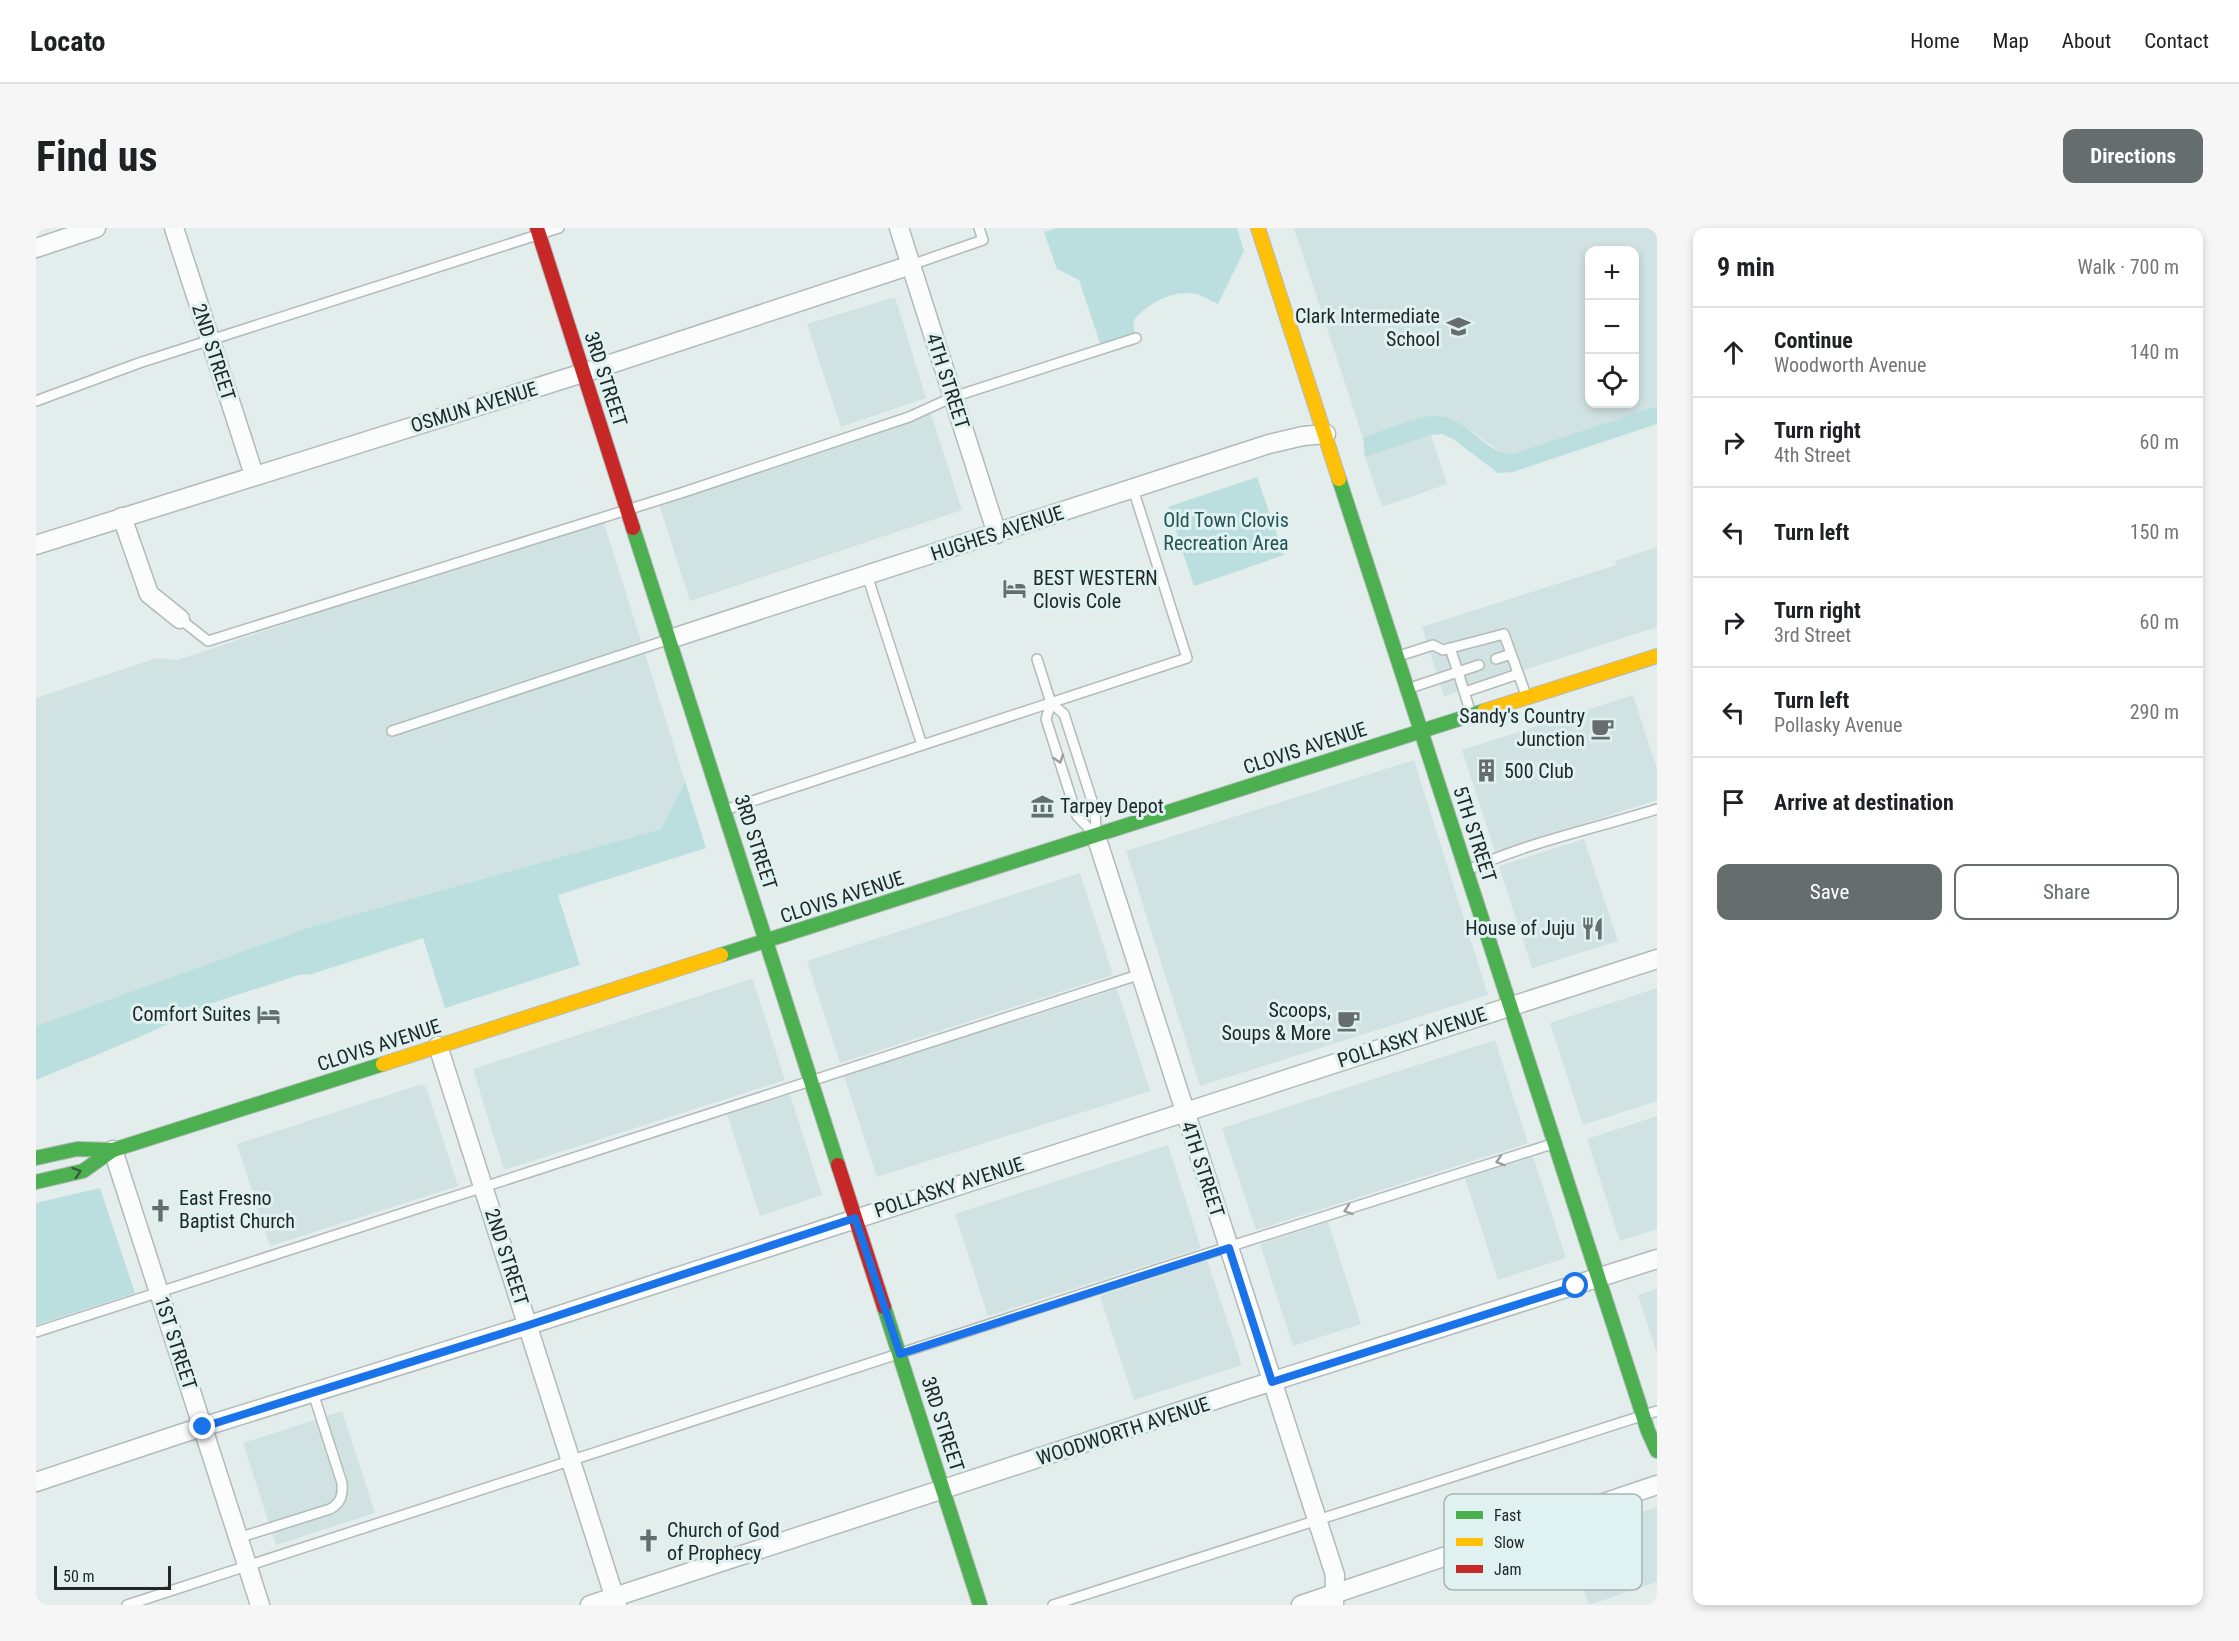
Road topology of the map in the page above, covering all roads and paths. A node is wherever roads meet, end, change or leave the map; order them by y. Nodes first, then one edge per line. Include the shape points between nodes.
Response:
1 (96, 228) edge
2 (174, 228) edge
3 (559, 228) edge
4 (899, 228) edge
5 (979, 228) edge
6 (1258, 228) edge
7 (538, 231) edge
8 (36, 248) edge
9 (911, 265) junction
10 (1136, 338) dead end
11 (211, 341) junction
12 (583, 373) junction
13 (953, 397) junction
14 (36, 401) edge
15 (1326, 434) junction
16 (254, 475) junction
17 (1133, 489) junction
18 (627, 508) junction
19 (122, 517) junction
20 (997, 534) junction
21 (36, 545) edge
22 (867, 575) junction
23 (180, 619) joint
24 (670, 639) junction
25 (1450, 648) junction
26 (1511, 654) junction
27 (1397, 657) junction
28 (1037, 659) dead end
29 (1496, 659) dead end
30 (1654, 660) edge
31 (1479, 665) dead end
32 (1458, 672) junction
33 (1518, 674) junction
34 (1408, 688) junction
35 (1465, 692) junction
36 (1527, 698) junction
37 (1051, 703) junction
38 (1471, 715) junction
39 (392, 731) dead end
40 (1421, 731) junction
41 (922, 745) junction
42 (1657, 809) edge
43 (725, 810) junction
44 (1096, 836) junction
45 (1467, 870) junction
46 (768, 942) junction
47 (1657, 958) edge
48 (1141, 974) junction
49 (1512, 1005) junction
50 (438, 1046) junction
51 (812, 1080) junction
52 (1184, 1111) junction
53 (1556, 1143) junction
54 (112, 1150) junction
55 (36, 1158) edge
56 (36, 1182) edge
57 (484, 1187) junction
58 (855, 1218) junction
59 (1229, 1248) junction
60 (1657, 1259) edge
61 (1599, 1279) junction
62 (160, 1293) junction
63 (529, 1325) junction
64 (36, 1332) edge
65 (900, 1354) junction
66 (1272, 1382) junction
67 (313, 1393) junction
68 (1650, 1413) edge
69 (203, 1427) junction
70 (1657, 1451) edge
71 (572, 1460) junction
72 (36, 1482) edge
73 (1657, 1485) edge
74 (945, 1490) junction
75 (1632, 1494) edge
76 (1317, 1521) junction
77 (238, 1538) junction
78 (1444, 1561) edge
79 (247, 1567) junction
80 (1334, 1600) edge
81 (616, 1601) edge
82 (127, 1605) edge
83 (260, 1605) edge
84 (590, 1605) edge
85 (980, 1605) edge
86 (1053, 1605) edge
87 (1301, 1605) edge

1 - 8 street
2 - 11 street, 2ND STREET
3 - 7 lane
4 - 9 street, 4TH STREET
5 - 9 lane via 982,240
6 - 15 main road, 5TH STREET
7 - 11 lane
7 - 12 main road, 3RD STREET
9 - 12 street, OSMUN AVENUE
9 - 13 street, 4TH STREET
10 - 13 lane
11 - 14 lane
11 - 16 street, 2ND STREET
12 - 16 street, OSMUN AVENUE
12 - 18 main road, 3RD STREET
13 - 18 lane via 909,417
13 - 20 street, 4TH STREET
15 - 17 street, HUGHES AVENUE via 1285,440
15 - 27 main road, 5TH STREET
16 - 19 street, OSMUN AVENUE
17 - 20 street, HUGHES AVENUE
17 - 37 lane via 1187,658
18 - 23 lane via 208,641
18 - 24 main road, 3RD STREET
19 - 21 street, OSMUN AVENUE
19 - 23 street via 149,594
20 - 22 street, HUGHES AVENUE
22 - 24 street, HUGHES AVENUE
22 - 41 lane
24 - 39 lane
24 - 43 main road, 3RD STREET
25 - 26 lane via 1504,634
25 - 27 lane via 1443,650 1433,645
25 - 32 lane
26 - 29 lane
26 - 33 lane
27 - 34 main road, 5TH STREET
28 - 37 lane
30 - 36 main road, CLOVIS AVENUE
31 - 32 lane
32 - 34 lane
32 - 35 lane
33 - 35 lane
33 - 36 lane
34 - 40 main road, 5TH STREET
35 - 38 lane
36 - 38 main road, CLOVIS AVENUE
37 - 41 lane
37 - 44 lane via 1064,714 1095,810
37 -> 44 lane via 1046,719 1077,816
38 - 40 main road, CLOVIS AVENUE
40 - 44 main road, CLOVIS AVENUE
40 - 45 main road, 5TH STREET
41 - 43 lane
42 - 45 lane
43 - 46 main road, 3RD STREET
44 - 46 main road, CLOVIS AVENUE
44 - 48 street, 4TH STREET
45 - 49 main road, 5TH STREET
46 - 50 main road, CLOVIS AVENUE
46 - 51 main road, 3RD STREET
47 - 49 street, POLLASKY AVENUE
48 - 51 lane
48 - 52 street, 4TH STREET
49 - 52 street, POLLASKY AVENUE
49 - 53 main road, 5TH STREET
50 - 54 main road, CLOVIS AVENUE
50 - 57 street, 2ND STREET
51 - 57 lane
51 - 58 main road, 3RD STREET
52 - 58 street, POLLASKY AVENUE
52 - 59 street, 4TH STREET
53 -> 59 lane
53 - 61 main road, 5TH STREET
54 - 55 main road, CLOVIS AVENUE via 77,1149
56 -> 54 main road via 83,1171
54 - 62 street, 1ST STREET
57 - 62 lane
57 - 63 street, 2ND STREET
58 - 63 street, POLLASKY AVENUE
58 - 65 main road, 3RD STREET
59 - 65 lane
59 - 66 street, 4TH STREET
60 - 61 street, WOODWORTH AVENUE
61 - 66 street, WOODWORTH AVENUE
61 - 68 main road, 5TH STREET
62 - 64 lane
62 - 69 street, 1ST STREET
63 - 67 street, POLLASKY AVENUE
63 - 71 street, 2ND STREET
65 - 71 lane
65 - 74 main road, 3RD STREET
66 - 74 street, WOODWORTH AVENUE
66 - 76 street, 4TH STREET
67 - 69 street, POLLASKY AVENUE
67 - 77 lane via 342,1483 340,1500 330,1509
68 - 70 main road, 5TH STREET
68 - 76 lane
69 - 72 street, POLLASKY AVENUE
69 - 77 street, 1ST STREET
71 - 79 lane
71 - 81 street, 2ND STREET
73 - 75 street
74 - 81 street, WOODWORTH AVENUE
74 - 85 main road, 3RD STREET
76 - 80 street, 4TH STREET via 1335,1575
76 - 86 lane
77 - 79 street, 1ST STREET
78 - 80 street
79 - 82 lane
79 - 83 street, 1ST STREET
80 - 87 street
81 - 84 street, WOODWORTH AVENUE

